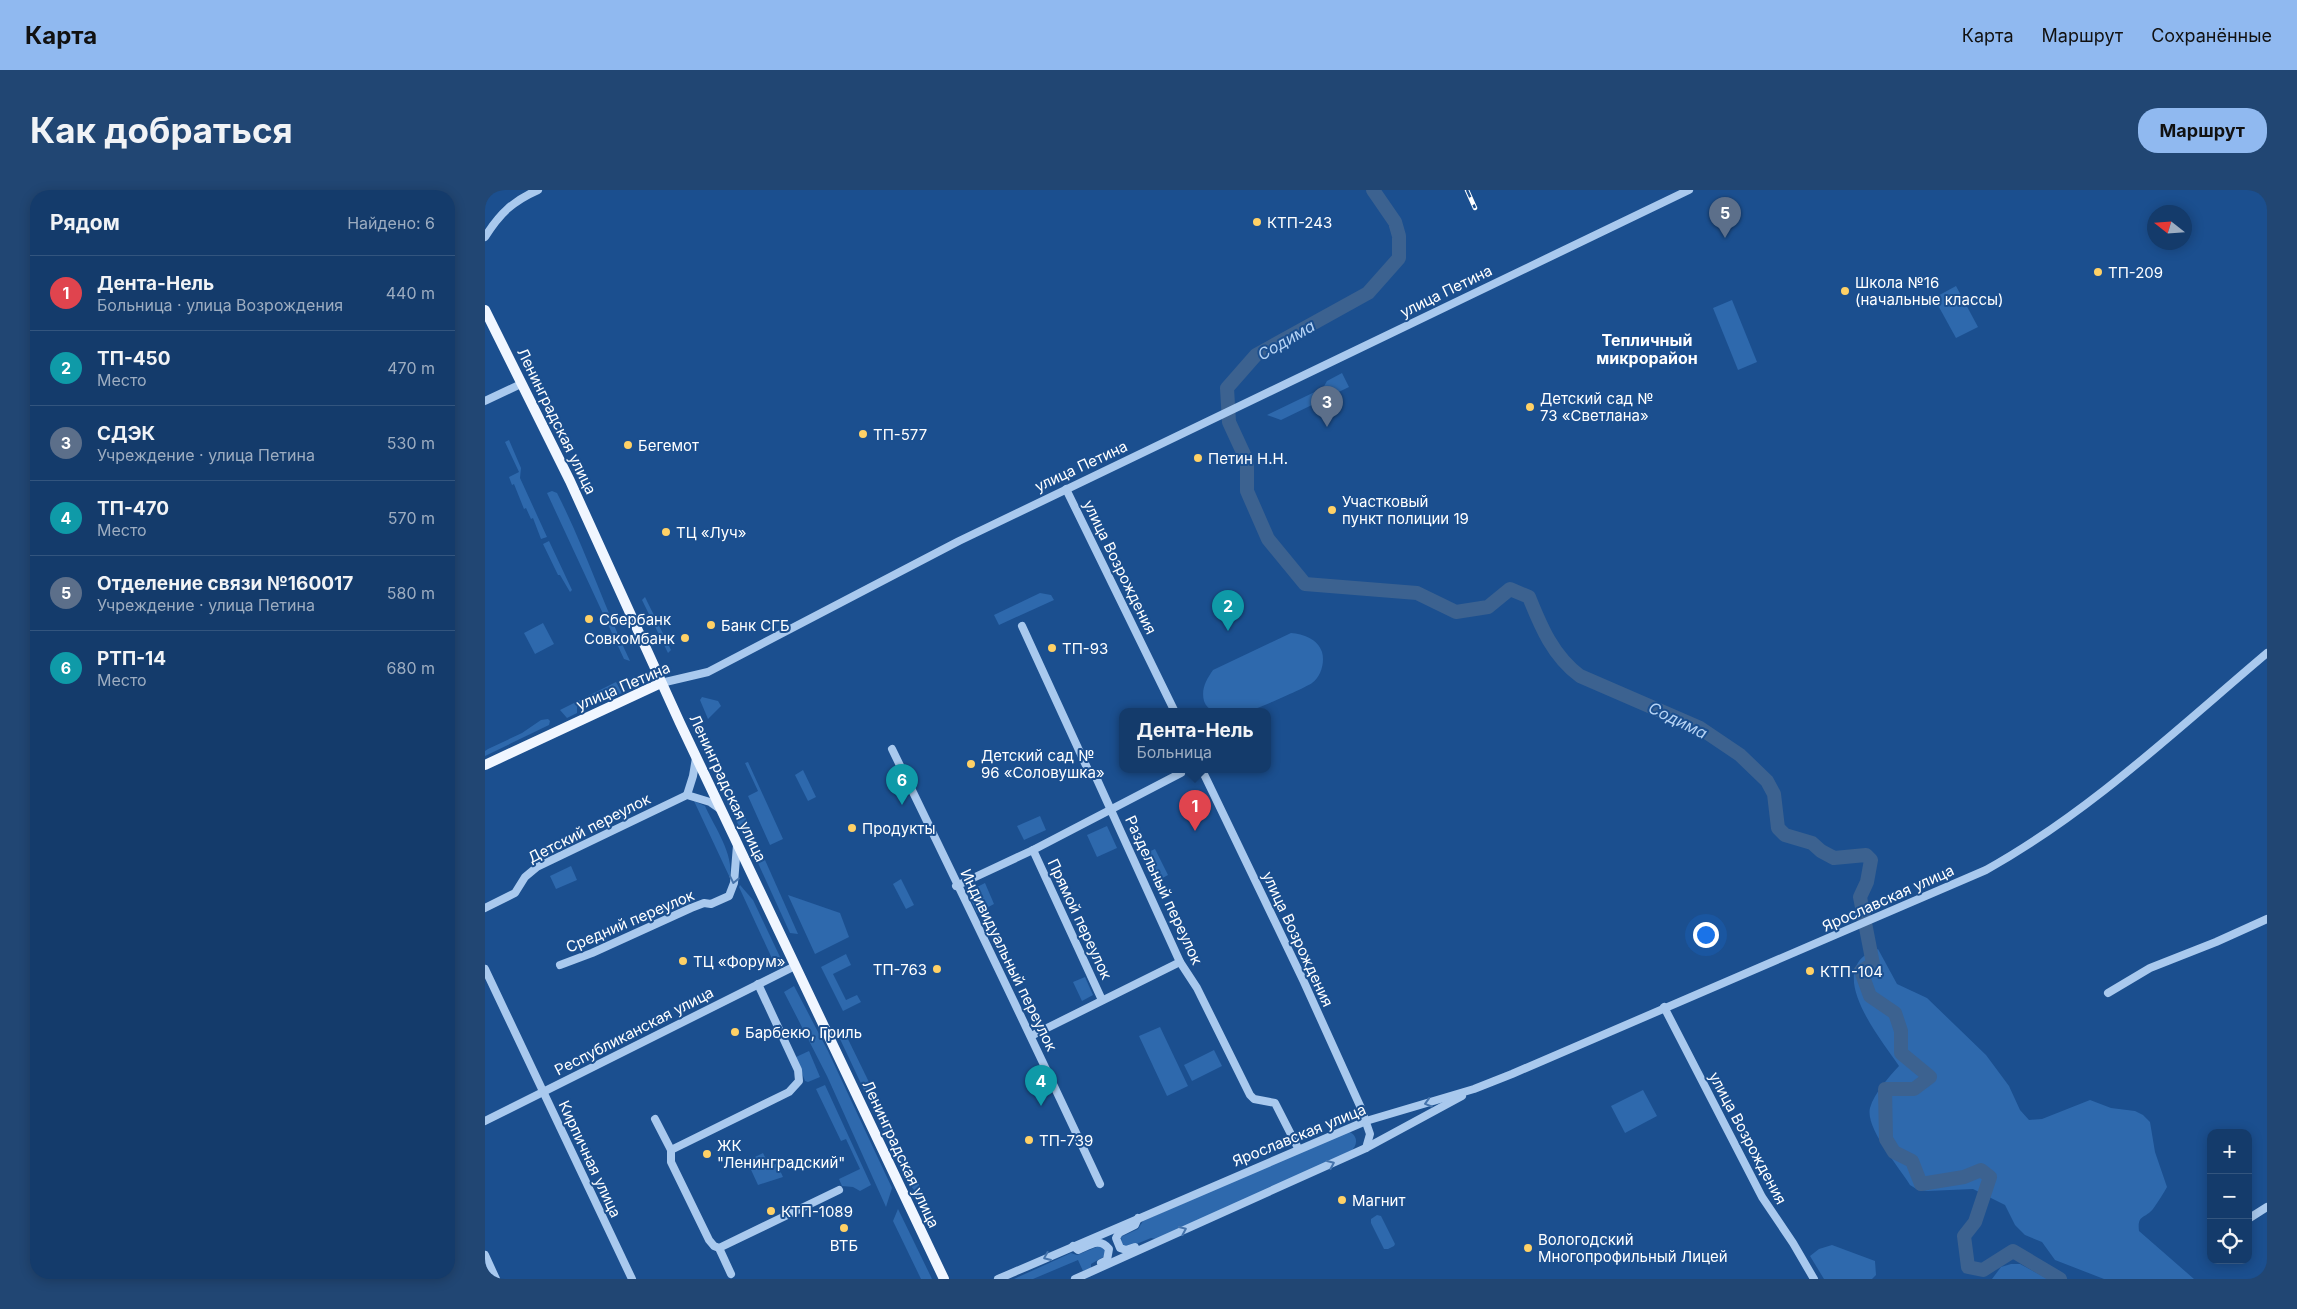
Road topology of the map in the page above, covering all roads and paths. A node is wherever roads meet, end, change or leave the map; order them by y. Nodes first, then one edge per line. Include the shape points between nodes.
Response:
1 (539, 190) edge
2 (1689, 190) edge
3 (1678, 192) edge
4 (485, 237) edge
5 (485, 310) edge
6 (521, 384) junction
7 (485, 401) edge
8 (1066, 489) junction
9 (1022, 626) dead end
10 (2267, 653) edge
11 (661, 683) junction
12 (1173, 708) edge
13 (892, 749) dead end
14 (696, 756) junction
15 (485, 765) edge
16 (1181, 773) dead end
17 (1203, 773) edge
18 (687, 795) junction
19 (721, 810) junction
20 (1111, 810) junction
21 (737, 843) junction
22 (1033, 850) junction
23 (957, 886) junction
24 (485, 908) edge
25 (2267, 919) edge
26 (1180, 962) junction
27 (560, 965) dead end
28 (795, 966) junction
29 (485, 969) edge
30 (758, 984) junction
31 (2108, 993) dead end
32 (1102, 1000) junction
33 (1664, 1008) junction
34 (1031, 1036) junction
35 (1474, 1089) junction
36 (544, 1092) junction
37 (655, 1119) dead end
38 (485, 1121) edge
39 (1365, 1121) junction
40 (1298, 1148) junction
41 (1366, 1148) junction
42 (671, 1150) junction
43 (1100, 1184) dead end
44 (839, 1190) dead end
45 (2267, 1207) edge
46 (2252, 1216) edge
47 (1138, 1218) junction
48 (1154, 1243) junction
49 (1073, 1246) junction
50 (719, 1248) junction
51 (485, 1255) edge
52 (1093, 1271) junction
53 (731, 1274) dead end
54 (496, 1279) edge
55 (632, 1279) edge
56 (944, 1279) edge
57 (999, 1279) edge
58 (1075, 1279) edge
59 (1814, 1279) edge

1 - 4 street via 519,198 507,208
2 - 3 street, улица Петина
3 - 8 street, улица Петина
5 - 6 main road, Ленинградская улица
6 - 7 street
6 - 11 main road, Ленинградская улица via 574,489
8 - 11 street, улица Петина via 916,562 708,672
8 - 12 street, улица Возрождения
9 - 20 street, Раздельный переулок via 1089,772 1095,776
10 - 33 street, Ярославская улица via 2055,828 1986,870
11 - 14 main road, Ленинградская улица
11 - 15 main road, улица Петина
13 - 23 street, Индивидуальный переулок
14 - 18 street
14 - 19 main road, Ленинградская улица
16 - 20 street
17 - 39 street, улица Возрождения via 1304,982
18 - 19 street via 710,802
18 - 24 street, Детский переулок via 537,867 515,893
19 - 21 main road, Ленинградская улица
20 - 22 street
20 - 26 street, Раздельный переулок
21 -> 27 street, Средний переулок via 734,883 729,896 691,908
21 - 28 main road, Ленинградская улица
22 - 23 street
22 - 32 street, Прямой переулок
23 - 34 street, Индивидуальный переулок
25 - 31 street via 2150,968
26 - 32 street
26 - 40 street, Раздельный переулок via 1197,988 1249,1095 1275,1103
28 - 30 street, Республиканская улица
28 - 56 main road, Ленинградская улица
29 - 36 street, Кирпичная улица
30 - 36 street, Республиканская улица
30 - 42 street via 798,1070 799,1081 789,1092
32 - 34 street
33 - 35 street, Ярославская улица
33 - 59 street, улица Возрождения via 1762,1197
34 - 43 street, Индивидуальный переулок
35 -> 39 street, Ярославская улица
35 - 41 street, Ярославская улица
36 - 38 street, Республиканская улица
36 - 55 street, Кирпичная улица
37 - 42 street
39 - 40 street, Ярославская улица
39 - 41 street, улица Возрождения via 1370,1134
40 - 47 street, Ярославская улица
48 -> 41 street, Ярославская улица
42 - 50 street via 671,1162 709,1240
44 - 50 street
45 - 46 street
47 - 48 street, Ярославская улица via 1135,1225 1119,1233 1116,1238 1118,1246 1126,1250 1150,1241
47 - 49 street, Ярославская улица
48 - 52 street, Ярославская улица
49 - 52 street, Ярославская улица via 1078,1250 1099,1242 1107,1246 1107,1260 1095,1266
49 -> 57 street, Ярославская улица
50 - 53 street
51 - 54 street
52 - 58 street, Ярославская улица

